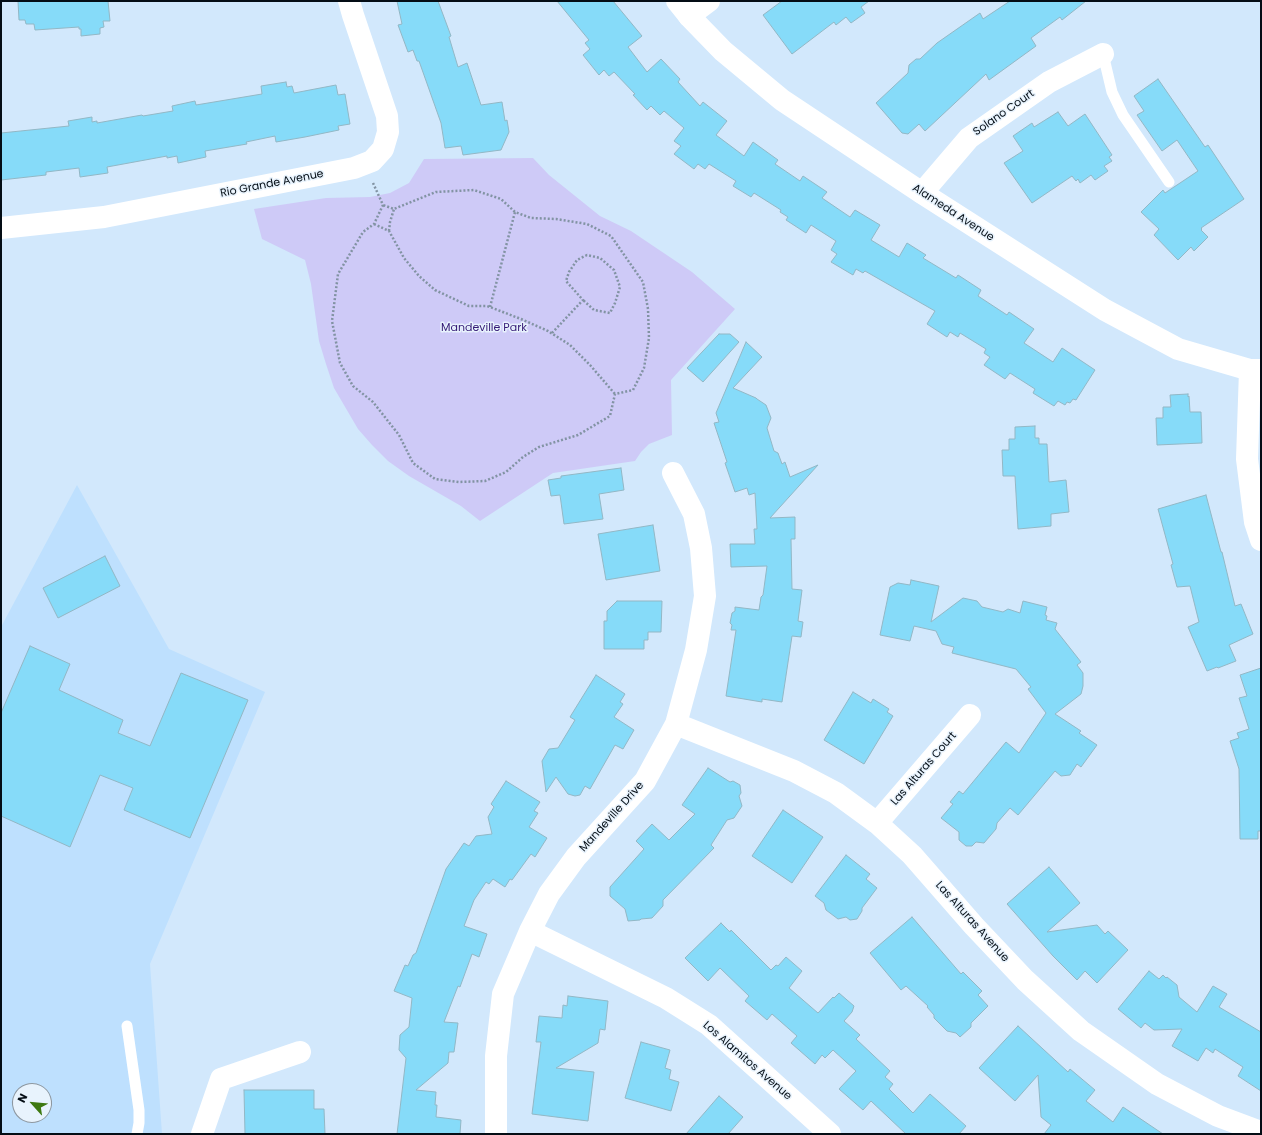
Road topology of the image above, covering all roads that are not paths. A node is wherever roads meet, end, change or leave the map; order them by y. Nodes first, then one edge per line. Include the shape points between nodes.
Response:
1 (349, 1) edge
2 (709, 1) edge
3 (683, 9) edge
4 (1103, 54) joint
5 (1169, 182) dead end
6 (922, 193) junction
7 (1, 228) edge
8 (1256, 370) edge
9 (673, 474) dead end
10 (1261, 540) edge
11 (970, 715) dead end
12 (676, 724) junction
13 (878, 822) junction
14 (530, 931) junction
15 (127, 1026) dead end
16 (300, 1052) dead end
17 (1261, 1132) edge
18 (137, 1134) edge
19 (202, 1134) edge
20 (496, 1134) edge
21 (830, 1134) edge

1 - 7 street, Rio Grande Avenue via 387,116 388,132 383,149 372,161 354,168 104,217
2 - 3 street
3 - 6 street, Alameda Avenue via 724,51 782,100
4 - 5 lane via 1112,92 1123,115
4 - 6 street, Solano Court via 1049,82 969,138
6 - 8 street, Alameda Avenue via 1105,310 1178,349
8 - 10 street via 1246,459 1255,522
9 - 12 street, Mandeville Drive via 694,514 701,548 705,596 696,650
11 - 13 street, Las Alturas Court
12 - 13 street, Las Alturas Avenue via 794,771 836,793
12 - 14 street, Mandeville Drive via 645,781 576,857 549,894
13 - 17 street, Las Alturas Avenue via 912,855 1025,980 1081,1031 1157,1084 1218,1116
14 - 20 street, Mandeville Drive via 504,994 496,1056
14 - 21 street, Los Alamitos Avenue via 666,998 709,1025
15 - 18 lane via 139,1110
16 - 19 street via 221,1079

